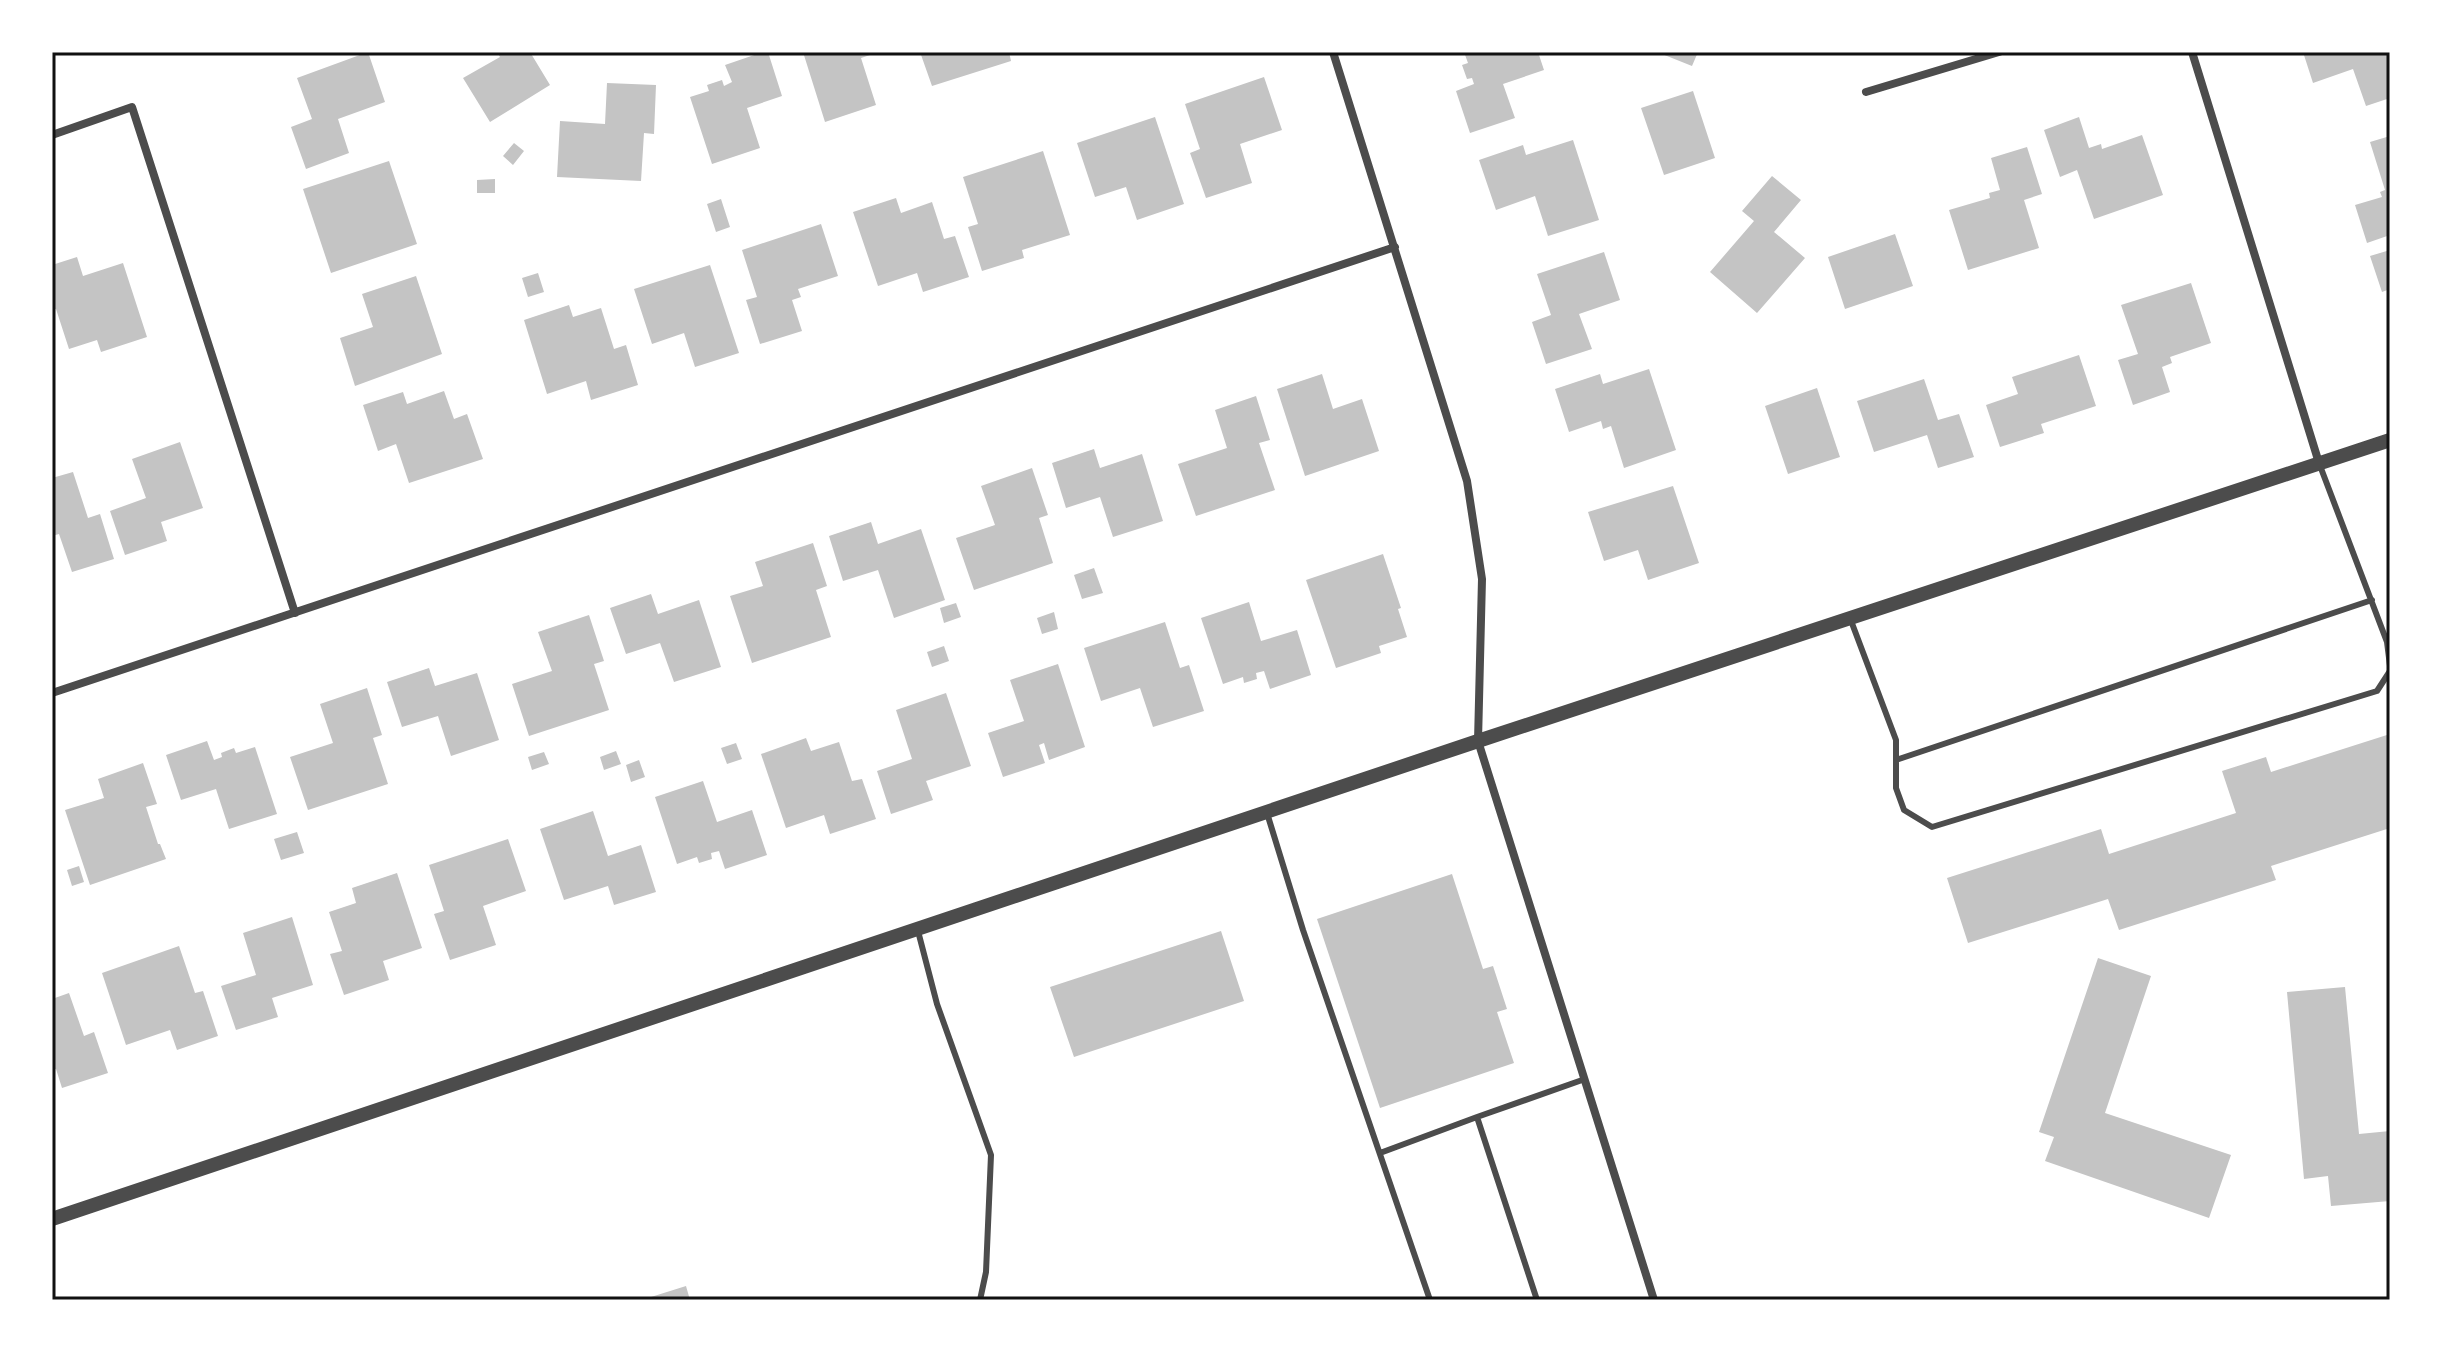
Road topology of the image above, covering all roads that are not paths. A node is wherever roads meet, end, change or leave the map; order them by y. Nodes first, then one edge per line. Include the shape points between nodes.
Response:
1 (1333, 52) edge
2 (1999, 52) edge
3 (2192, 52) edge
4 (1866, 92) dead end
5 (52, 135) edge
6 (1395, 247) junction
7 (2390, 440) edge
8 (2319, 463) junction
9 (2372, 600) junction
10 (295, 613) junction
11 (1850, 618) junction
12 (2390, 669) edge
13 (52, 693) edge
14 (1478, 741) junction
15 (1896, 760) junction
16 (1267, 813) junction
17 (918, 931) junction
18 (1585, 1079) junction
19 (1477, 1117) junction
20 (1380, 1153) junction
21 (52, 1219) edge
22 (980, 1300) edge
23 (1430, 1300) edge
24 (1537, 1300) edge
25 (1654, 1300) edge

1 - 6 street
2 - 4 street
3 - 8 street
5 - 10 street via 132,107
6 - 10 street
6 - 14 street via 1467,481 1482,579
7 - 8 street
8 - 9 lane
8 - 11 street
9 - 12 lane
9 - 15 lane
10 - 13 street
11 - 14 street
11 - 15 lane via 1896,740
12 - 15 lane via 2377,691 1932,827 1904,810 1896,788
14 - 16 street
14 - 18 street
16 - 17 street
16 - 20 lane
17 - 21 street
17 - 22 lane via 937,1004 991,1155
18 - 19 lane
18 - 25 street
19 - 20 lane
19 - 24 lane
20 - 23 lane

